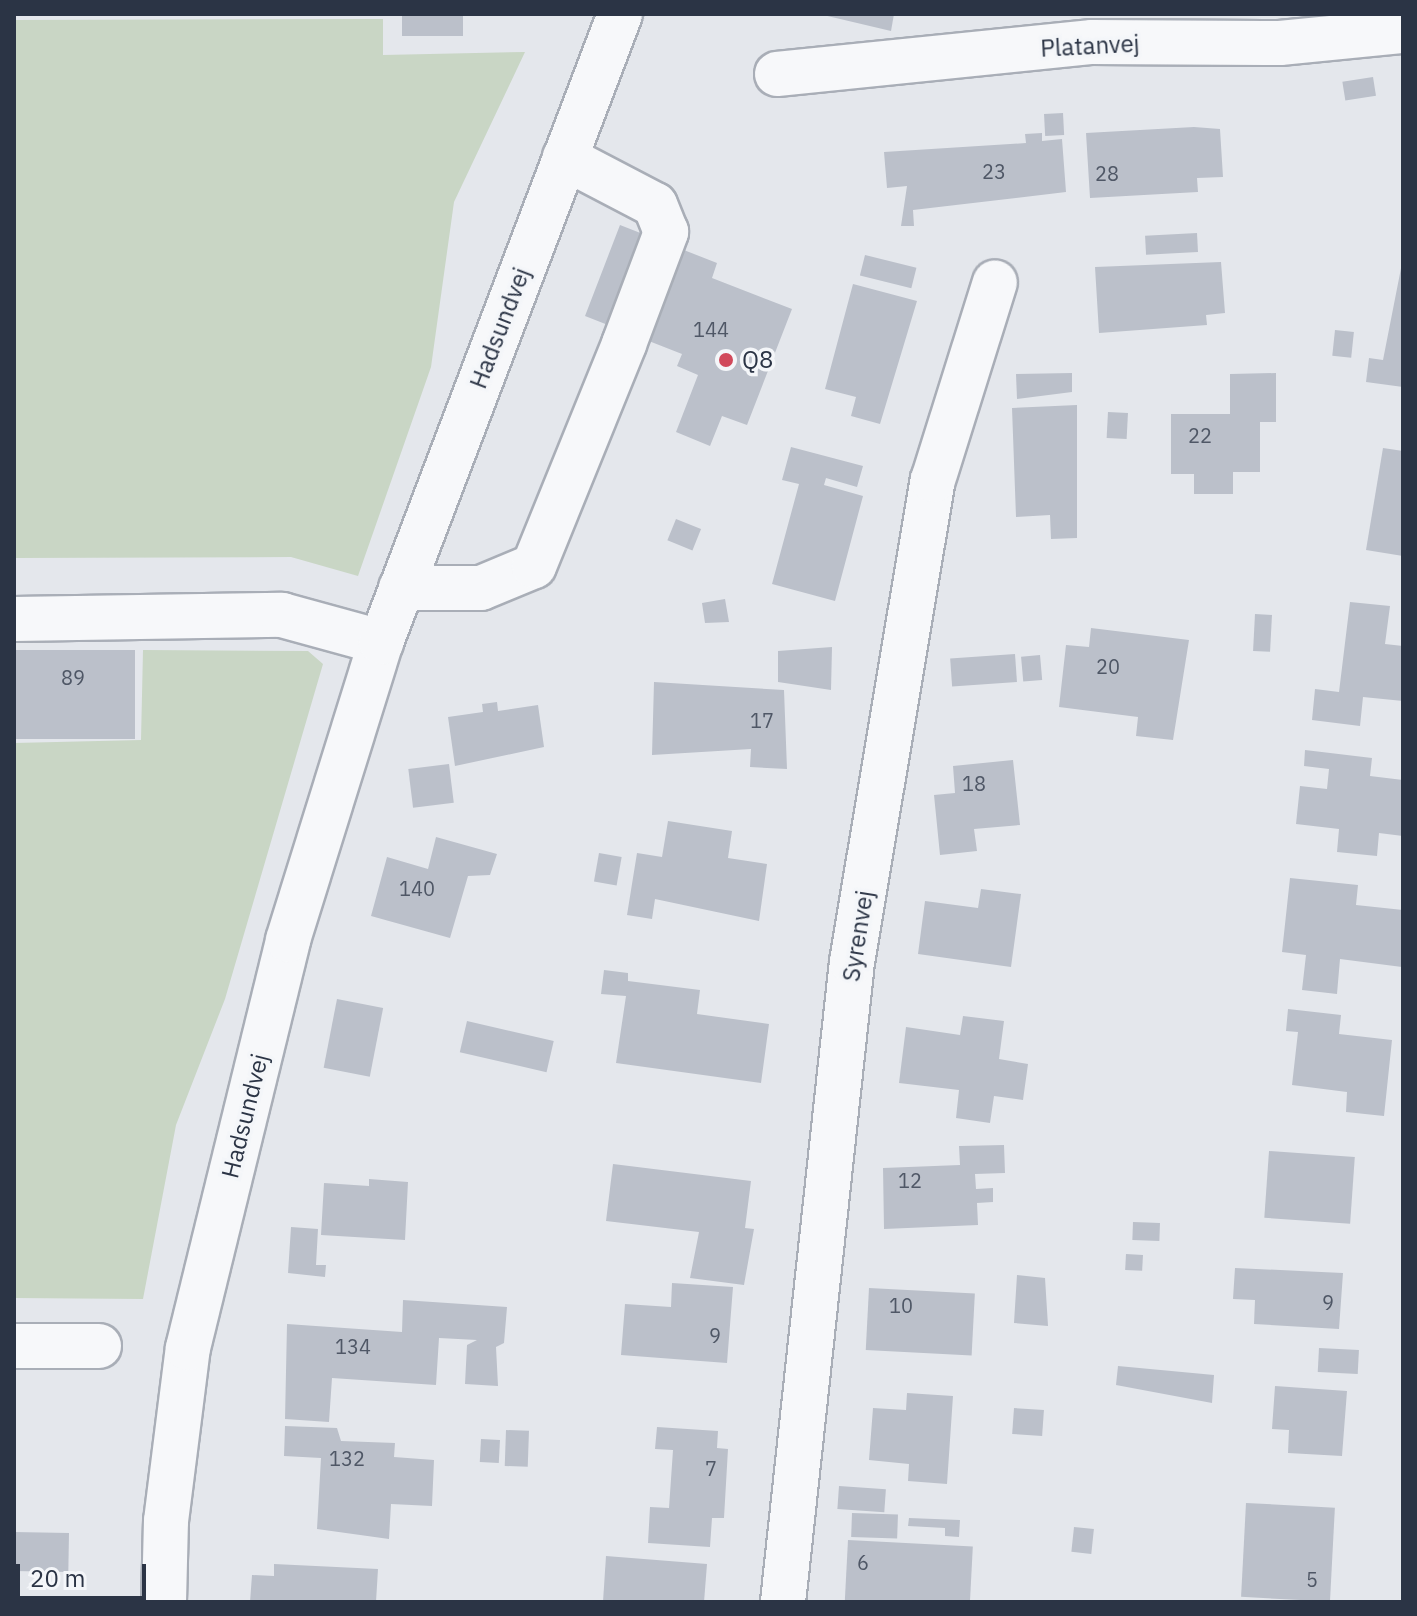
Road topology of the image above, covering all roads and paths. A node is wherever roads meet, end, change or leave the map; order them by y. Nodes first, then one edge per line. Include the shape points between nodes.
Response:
1 (620, 14) edge
2 (1403, 31) edge
3 (777, 74) dead end
4 (565, 158) junction
5 (995, 282) dead end
6 (401, 588) junction
7 (14, 619) edge
8 (381, 642) junction
9 (14, 1346) edge
10 (99, 1346) dead end
11 (164, 1602) edge
12 (783, 1602) edge

1 - 4 street, Hadsundvej
2 - 3 street, Platanvej via 1280,43 1092,42
4 - 6 street, Hadsundvej
4 - 6 street via 655,205 666,232 629,330 534,566 481,588
5 - 12 street, Syrenvej via 933,480 852,962
6 - 8 street, Hadsundvej
7 - 8 street via 282,615
8 - 11 street, Hadsundvej via 288,940 188,1348 166,1521
9 - 10 street

